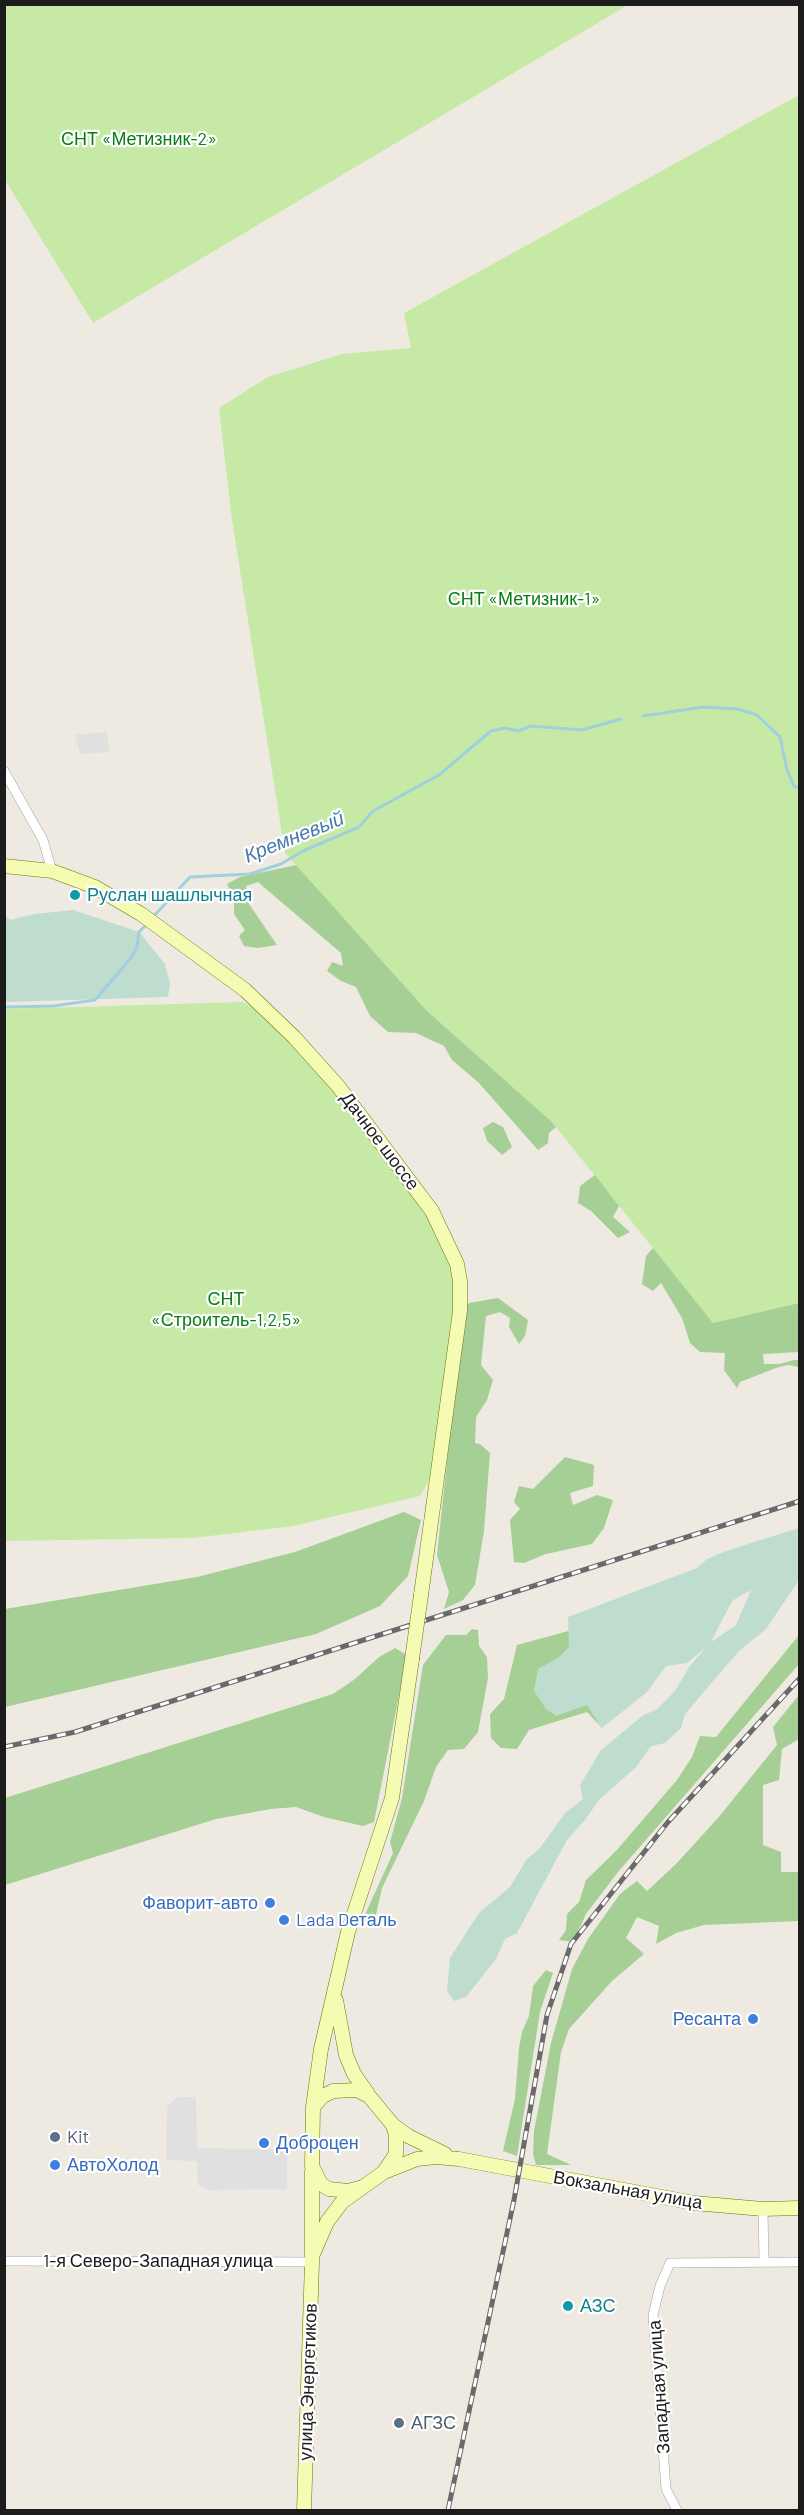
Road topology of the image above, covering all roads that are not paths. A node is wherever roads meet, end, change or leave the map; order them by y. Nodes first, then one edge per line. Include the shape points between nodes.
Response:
1 (4, 771) edge
2 (4, 866) edge
3 (52, 871) junction
4 (335, 1990) junction
5 (369, 2096) junction
6 (313, 2107) junction
7 (393, 2125) junction
8 (459, 2158) junction
9 (312, 2166) junction
10 (384, 2172) junction
11 (359, 2188) junction
12 (800, 2208) edge
13 (763, 2209) junction
14 (312, 2258) junction
15 (4, 2261) edge
16 (764, 2261) junction
17 (800, 2262) edge
18 (304, 2511) edge
19 (677, 2511) edge

1 - 3 street via 43,840
2 - 3 main road, Дачное шоссе
3 - 4 main road, Дачное шоссе, bridge via 94,887 141,914 245,990 294,1037 384,1143 432,1211 450,1246 460,1281 460,1311 392,1798 348,1932
4 - 5 main road via 346,2055
4 - 6 main road, Дачное шоссе
5 - 6 main road via 357,2090 333,2091
5 - 7 main road
6 - 9 main road
7 - 8 main road via 428,2147
7 - 10 main road via 396,2154
8 - 10 main road via 417,2159
8 - 13 main road, Вокзальная улица via 694,2203
9 - 11 main road via 321,2184 329,2188
9 - 14 main road, улица Энергетиков
10 - 11 main road
11 - 14 main road via 327,2222
12 - 13 main road, Вокзальная улица
13 - 16 street
14 - 15 street, 1-я Северо-Западная улица
14 - 18 main road, улица Энергетиков
16 - 17 street
16 - 19 street, Западная улица via 670,2263 660,2286 653,2315 666,2489

